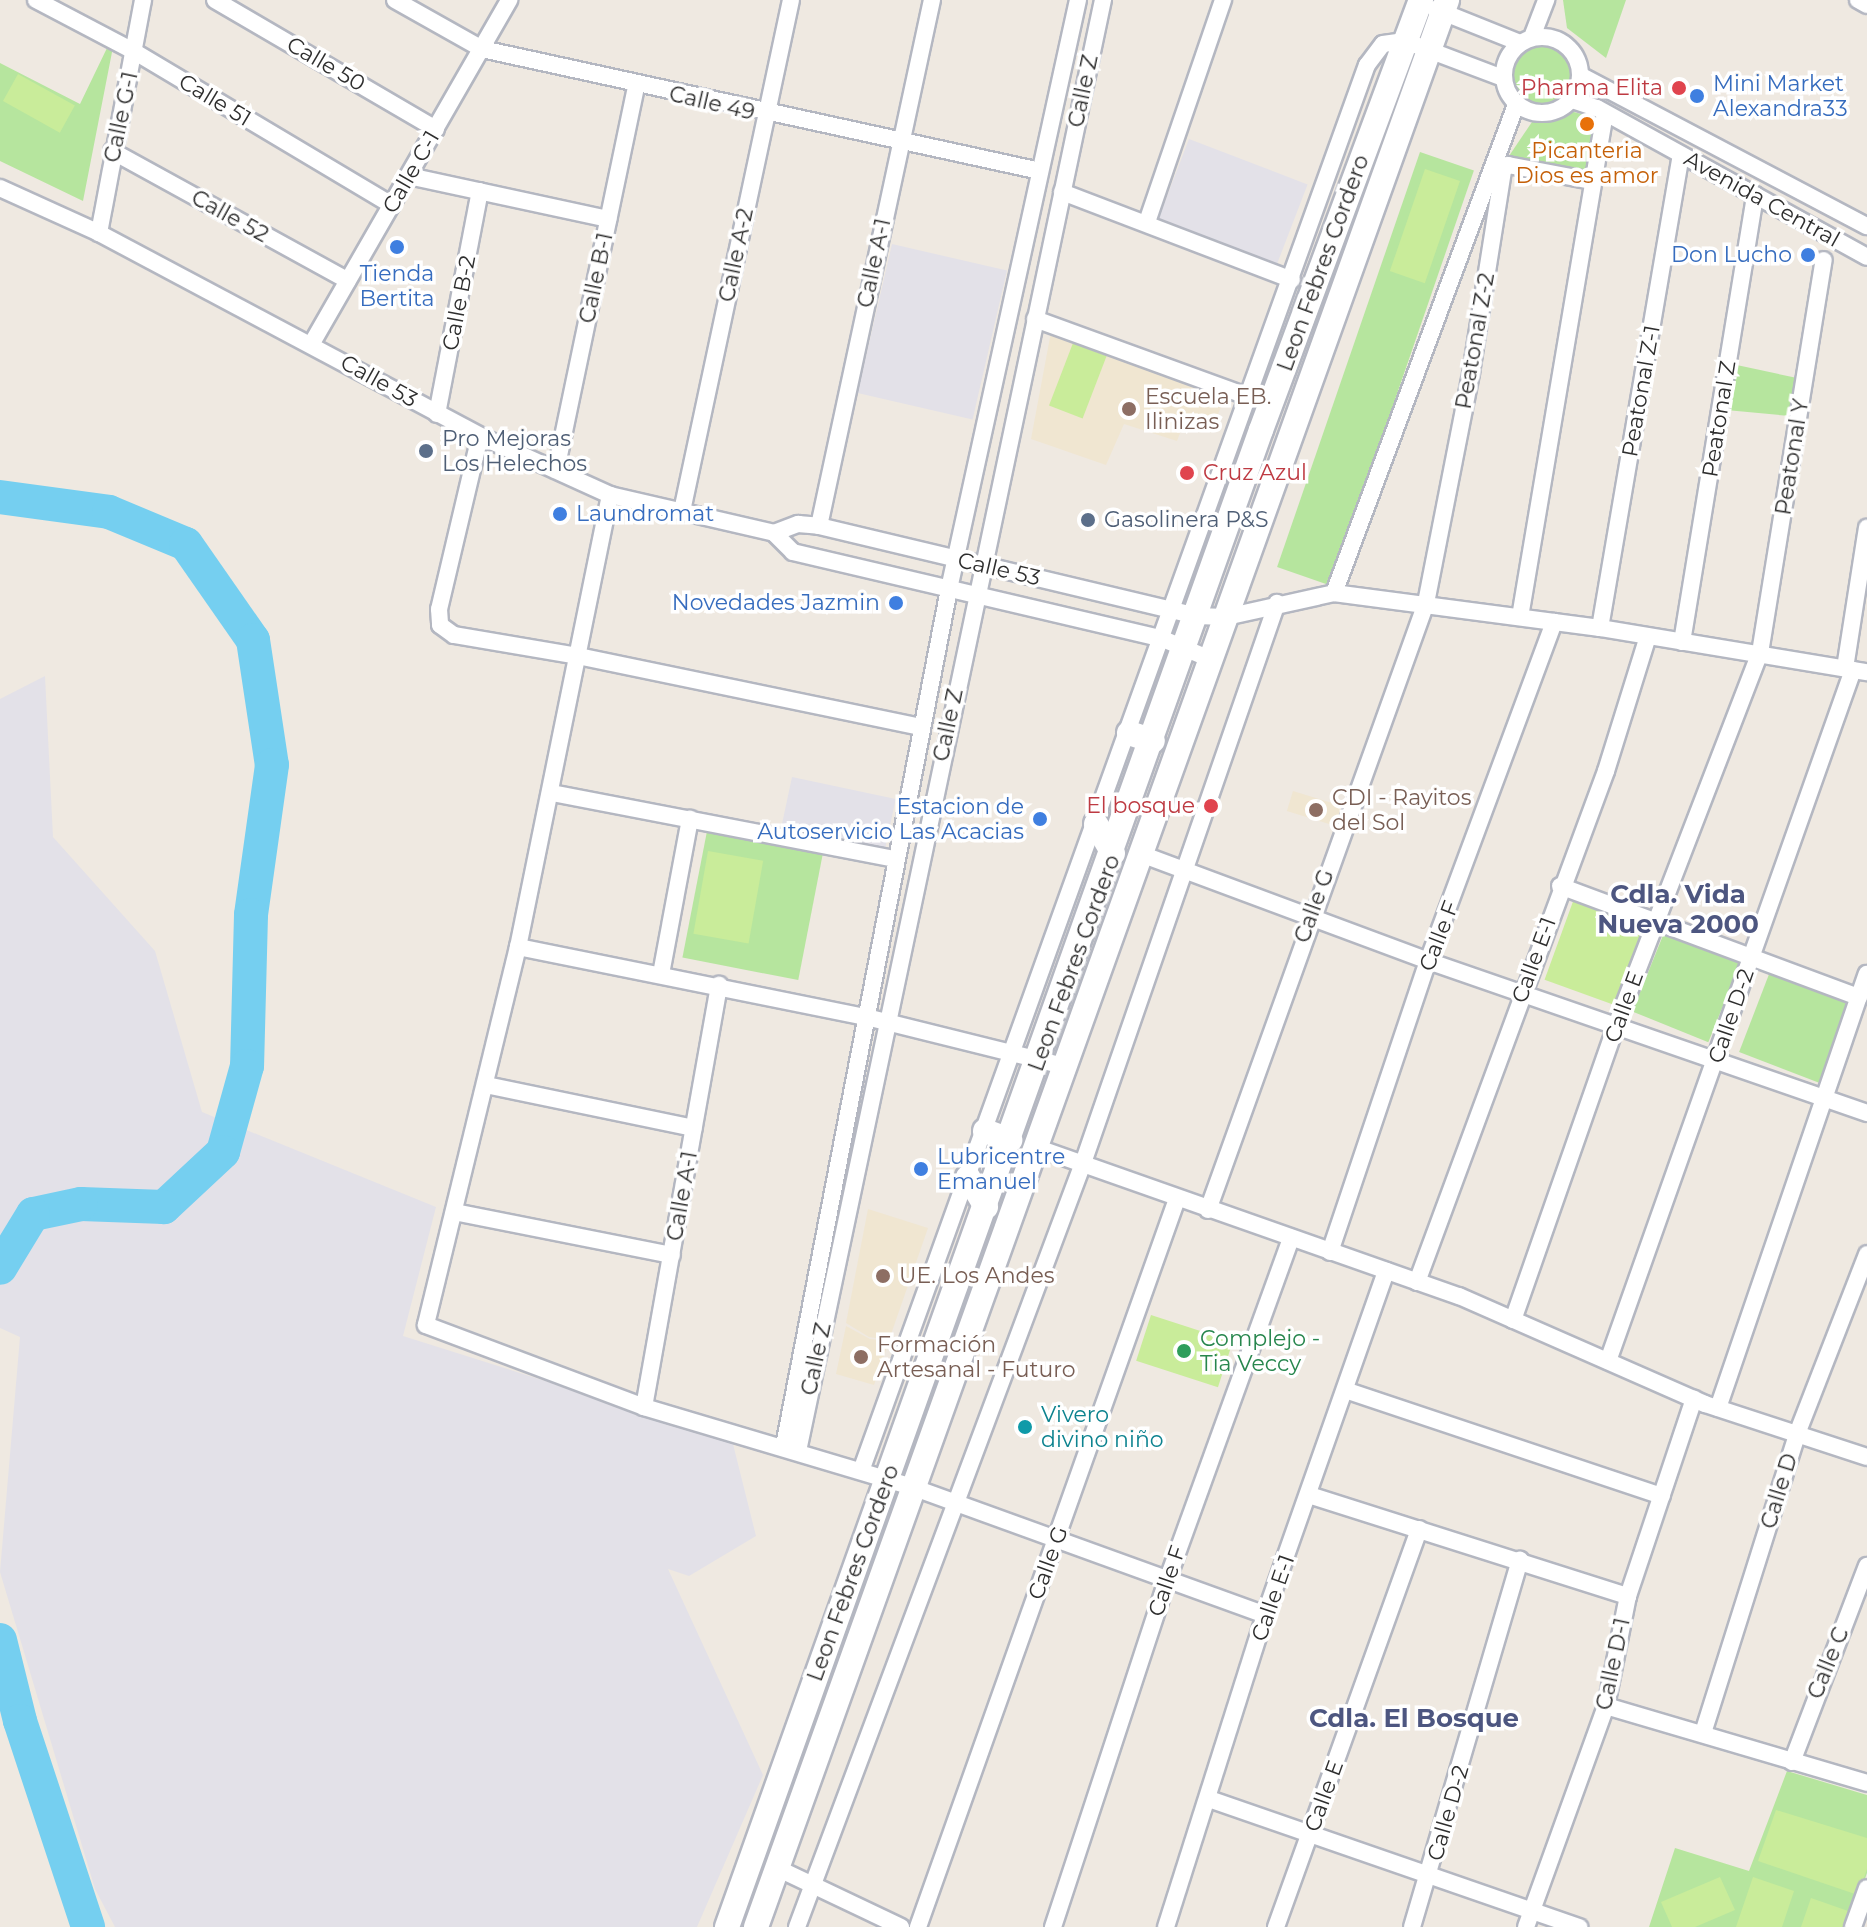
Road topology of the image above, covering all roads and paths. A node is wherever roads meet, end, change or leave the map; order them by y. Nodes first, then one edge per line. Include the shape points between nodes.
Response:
1 (36, 0) edge
2 (143, 0) edge
3 (215, 0) edge
4 (395, 0) edge
5 (509, 0) edge
6 (791, 0) edge
7 (932, 0) edge
8 (1078, 0) edge
9 (1103, 0) edge
10 (1223, 0) edge
11 (1546, 0) edge
12 (1858, 0) edge
13 (1419, 1) edge
14 (1867, 5) edge
15 (1445, 6) edge
16 (1526, 40) junction
17 (1405, 41) junction
18 (482, 49) junction
19 (1429, 50) junction
20 (135, 52) junction
21 (1580, 75) junction
22 (1503, 78) junction
23 (636, 86) junction
24 (1572, 100) junction
25 (1516, 105) junction
26 (1605, 113) junction
27 (765, 115) junction
28 (436, 129) junction
29 (900, 140) junction
30 (112, 151) junction
31 (1681, 155) junction
32 (1040, 171) junction
33 (409, 176) junction
34 (1592, 181) junction
35 (0, 188) edge
36 (480, 191) junction
37 (1062, 192) junction
38 (1755, 195) junction
39 (392, 205) junction
40 (608, 219) junction
41 (1147, 222) junction
42 (1867, 226) edge
43 (99, 233) junction
44 (1320, 237) junction
45 (1867, 257) edge
46 (1824, 260) dead end
47 (1292, 280) junction
48 (348, 281) junction
49 (1035, 319) junction
50 (1290, 319) junction
51 (312, 343) junction
52 (1246, 405) junction
53 (437, 414) junction
54 (1261, 430) junction
55 (480, 436) junction
56 (556, 470) junction
57 (610, 495) junction
58 (682, 511) junction
59 (819, 526) junction
60 (1867, 528) edge
61 (774, 533) junction
62 (955, 559) junction
63 (982, 566) junction
64 (949, 589) junction
65 (1334, 593) junction
66 (976, 594) junction
67 (1277, 603) junction
68 (1426, 603) junction
69 (1173, 610) junction
70 (1197, 616) junction
71 (1226, 617) junction
72 (1520, 617) junction
73 (1554, 622) junction
74 (1600, 628) junction
75 (1648, 636) junction
76 (1163, 639) junction
77 (1682, 642) junction
78 (1186, 647) junction
79 (1760, 653) junction
80 (578, 656) junction
81 (1210, 659) junction
82 (1855, 670) edge
83 (921, 727) junction
84 (1129, 733) junction
85 (1153, 741) junction
86 (552, 793) junction
87 (690, 819) junction
88 (1096, 824) junction
89 (1113, 853) junction
90 (1141, 854) junction
91 (895, 859) junction
92 (1185, 868) junction
93 (1560, 886) junction
94 (1311, 914) junction
95 (1657, 919) junction
96 (518, 947) junction
97 (1752, 956) junction
98 (1428, 961) junction
99 (661, 974) junction
100 (1867, 974) edge
101 (719, 985) junction
102 (1523, 991) junction
103 (1859, 997) junction
104 (866, 1017) junction
105 (885, 1022) junction
106 (1617, 1023) junction
107 (1014, 1053) junction
108 (1716, 1058) junction
109 (1039, 1060) junction
110 (1064, 1066) junction
111 (486, 1085) junction
112 (1825, 1096) junction
113 (1867, 1113) edge
114 (694, 1128) junction
115 (985, 1131) junction
116 (1010, 1140) junction
117 (1035, 1147) junction
118 (1082, 1166) junction
119 (968, 1177) junction
120 (1177, 1199) junction
121 (986, 1207) junction
122 (1208, 1210) junction
123 (454, 1212) junction
124 (1291, 1238) junction
125 (1330, 1252) junction
126 (1867, 1254) edge
127 (672, 1255) junction
128 (1386, 1271) junction
129 (1417, 1282) junction
130 (1513, 1320) junction
131 (1608, 1361) junction
132 (1345, 1390) junction
133 (1694, 1399) junction
134 (644, 1407) junction
135 (1718, 1408) junction
136 (1797, 1434) junction
137 (791, 1448) junction
138 (1867, 1457) edge
139 (861, 1471) junction
140 (887, 1479) junction
141 (912, 1487) junction
142 (1309, 1495) junction
143 (1662, 1496) junction
144 (954, 1506) junction
145 (1419, 1529) junction
146 (1056, 1542) junction
147 (1520, 1560) junction
148 (1867, 1566) edge
149 (1167, 1581) junction
150 (1628, 1596) junction
151 (1265, 1615) junction
152 (1606, 1706) junction
153 (1703, 1733) junction
154 (1792, 1762) junction
155 (1867, 1783) edge
156 (1209, 1799) junction
157 (1311, 1833) junction
158 (779, 1869) junction
159 (1430, 1878) junction
160 (816, 1885) junction
161 (1867, 1888) edge
162 (1534, 1908) junction
163 (727, 1927) edge
164 (756, 1927) edge
165 (797, 1927) edge
166 (901, 1927) edge
167 (918, 1927) edge
168 (1053, 1927) edge
169 (1166, 1927) edge
170 (1276, 1927) edge
171 (1412, 1927) edge
172 (1526, 1927) edge
173 (1579, 1927) edge
174 (1853, 1927) edge

1 - 20 street, Calle 51
2 - 20 street, Calle G-1
3 - 28 street, Calle 50
4 - 18 street, Calle 49
5 - 18 street, Calle C-1
6 - 27 street, Calle A-2
7 - 29 street, Calle A-1
8 - 32 street, Calle Z
9 - 37 street, Calle Z
10 - 41 street
11 - 16 street
12 - 14 street
13 - 15 street
13 - 17 street, Leon Febres Cordero
15 - 16 street
15 - 19 street, Leon Febres Cordero
16 - 21 street via 1559,41 1571,49
16 - 22 street via 1507,58
17 - 19 street
17 - 44 street, Leon Febres Cordero
18 - 23 street, Calle 49
18 - 28 street, Calle C-1
19 - 22 street
19 - 71 street, Leon Febres Cordero
20 - 30 street, Calle G-1
20 - 39 street, Calle 51
21 - 24 street
21 - 42 street, Avenida Central
22 - 25 street
23 - 27 street, Calle 49
23 - 40 street, Calle B-1
24 - 25 street via 1547,114
24 - 26 street, Avenida Central
25 - 65 street
26 - 31 street, Avenida Central
26 - 34 street
27 - 29 street, Calle 49
27 - 58 street, Calle A-2
28 - 33 street, Calle C-1
29 - 32 street, Calle 49
29 - 59 street, Calle A-1
30 - 43 street, Calle G-1
30 - 48 street, Calle 52
31 - 38 street, Avenida Central
31 - 74 street, Peatonal Z-1
32 - 62 street, Calle Z
33 - 36 street
33 - 39 street, Calle C-1
34 - 68 street, Peatonal Z-2 via 1504,165
34 - 72 street
35 - 43 street, Calle 53
36 - 40 street
36 - 53 street, Calle B-2
37 - 41 street
37 - 49 street, Calle Z
38 - 45 street, Avenida Central
38 - 77 street, Peatonal Z
39 - 48 street, Calle C-1
40 - 56 street, Calle B-1
41 - 47 street
43 - 51 street, Calle 53
44 - 47 street
44 - 50 street, Leon Febres Cordero
46 - 79 street, Peatonal Y
47 - 50 street
48 - 51 street, Calle C-1
49 - 52 street
49 - 63 street, Calle Z
50 - 52 street
50 - 54 street, Leon Febres Cordero
51 - 53 street, Calle 53
52 - 54 street
52 - 69 street
53 - 55 street, Calle 53
54 - 70 street, Leon Febres Cordero
55 - 56 street, Calle 53
55 - 80 street via 439,609 440,625 454,635
56 - 57 street, Calle 53
57 - 58 street, Calle 53
57 - 80 street
58 - 61 street, Calle 53
59 - 61 street, Calle 53 via 798,524
59 - 62 street, Calle 53
60 - 82 street, Calle D-2
61 - 64 street, Calle 53 via 793,552
62 - 63 street, Calle 53
62 - 64 street, Calle Z
63 - 66 street, Calle Z
63 - 69 street, Calle 53
64 - 66 street, Calle 53
64 - 83 street, Calle Z
65 - 67 street, Calle 53
65 - 68 street, Calle 53
66 - 76 street, Calle 53
66 - 105 street, Calle Z
67 - 71 street, Calle 53
67 - 92 street
68 - 72 street, Calle 53
68 - 94 street, Calle G
69 - 70 street, Calle 53
69 - 76 street
70 - 71 street, Calle 53
70 - 78 street, Leon Febres Cordero
71 - 81 street, Leon Febres Cordero
72 - 73 street, Calle 53
73 - 74 street, Calle 53
73 - 98 street, Calle F
74 - 75 street, Calle 53
75 - 77 street, Calle 53
75 - 93 street, Calle E-1 via 1606,771
76 - 78 street, Calle 53
76 - 84 street
77 - 79 street, Calle 53
78 - 81 street, Calle 53
78 - 85 street, Leon Febres Cordero
79 - 82 street, Calle 53
79 - 95 street, Calle E
80 - 83 street
80 - 86 street
81 - 90 street, Leon Febres Cordero
82 - 97 street, Calle D-2
83 - 91 street, Calle Z
84 - 85 street
84 - 88 street
85 - 89 street, Leon Febres Cordero
86 - 87 street
86 - 96 street
87 - 91 street
87 - 99 street
88 - 89 street
88 - 107 street
89 - 109 street, Leon Febres Cordero
90 - 92 street
90 - 110 street, Leon Febres Cordero
91 - 104 street, Calle Z
92 - 94 street
92 - 118 street
93 - 95 street
93 - 102 street, Calle E-1
94 - 98 street
94 - 122 street, Calle G
95 - 97 street
95 - 106 street, Calle E
96 - 99 street
96 - 111 street
97 - 103 street
97 - 108 street, Calle D-2
98 - 102 street
98 - 125 street, Calle F
99 - 101 street
100 - 103 street
101 - 104 street
101 - 114 street, Calle A-1
102 - 106 street
102 - 129 street, Calle E-1
103 - 112 street
104 - 105 street
104 - 137 street, Calle Z
105 - 107 street
105 - 137 street, Calle Z
106 - 108 street
106 - 130 street, Calle E
107 - 109 street
107 - 115 street
108 - 112 street
108 - 131 street, Calle D-2
109 - 110 street
109 - 116 street, Leon Febres Cordero
110 - 117 street, Leon Febres Cordero
111 - 114 street
111 - 123 street
112 - 113 street
112 - 135 street
114 - 127 street, Calle A-1
115 - 116 street
115 - 119 street
116 - 121 street, Leon Febres Cordero
117 - 118 street
117 - 141 street, Leon Febres Cordero
118 - 120 street
118 - 144 street
119 - 121 street
119 - 139 street
120 - 122 street
120 - 146 street, Calle G
121 - 140 street, Leon Febres Cordero
122 - 124 street
123 - 127 street
123 - 134 street via 426,1325
124 - 125 street
124 - 149 street, Calle F
125 - 128 street
126 - 136 street, Calle D
127 - 134 street, Calle A-1
128 - 129 street
128 - 132 street, Calle E-1
129 - 130 street
130 - 131 street
131 - 133 street
132 - 142 street, Calle E-1
132 - 143 street
133 - 135 street
133 - 143 street, Calle D-1
134 - 137 street
135 - 136 street
136 - 138 street
136 - 153 street, Calle D
137 - 139 street
139 - 140 street
140 - 141 street
140 - 163 street, Leon Febres Cordero
141 - 144 street
141 - 158 street, Leon Febres Cordero
142 - 145 street
142 - 151 street, Calle E-1
143 - 150 street, Calle D-1
144 - 146 street
144 - 160 street
145 - 147 street
145 - 157 street, Calle E
146 - 149 street
146 - 167 street, Calle G
147 - 150 street
147 - 159 street, Calle D-2
148 - 154 street, Calle C
149 - 151 street
149 - 168 street, Calle F
150 - 152 street, Calle D-1
151 - 156 street, Calle E-1
152 - 153 street
152 - 162 street, Calle D-1
153 - 154 street
154 - 155 street
156 - 157 street
156 - 169 street, Calle E-1
157 - 159 street
157 - 170 street, Calle E
158 - 160 street
158 - 164 street, Leon Febres Cordero
159 - 162 street
159 - 171 street, Calle D-2
160 - 165 street
160 - 166 street
161 - 174 street
162 - 172 street, Calle D-1
162 - 173 street

